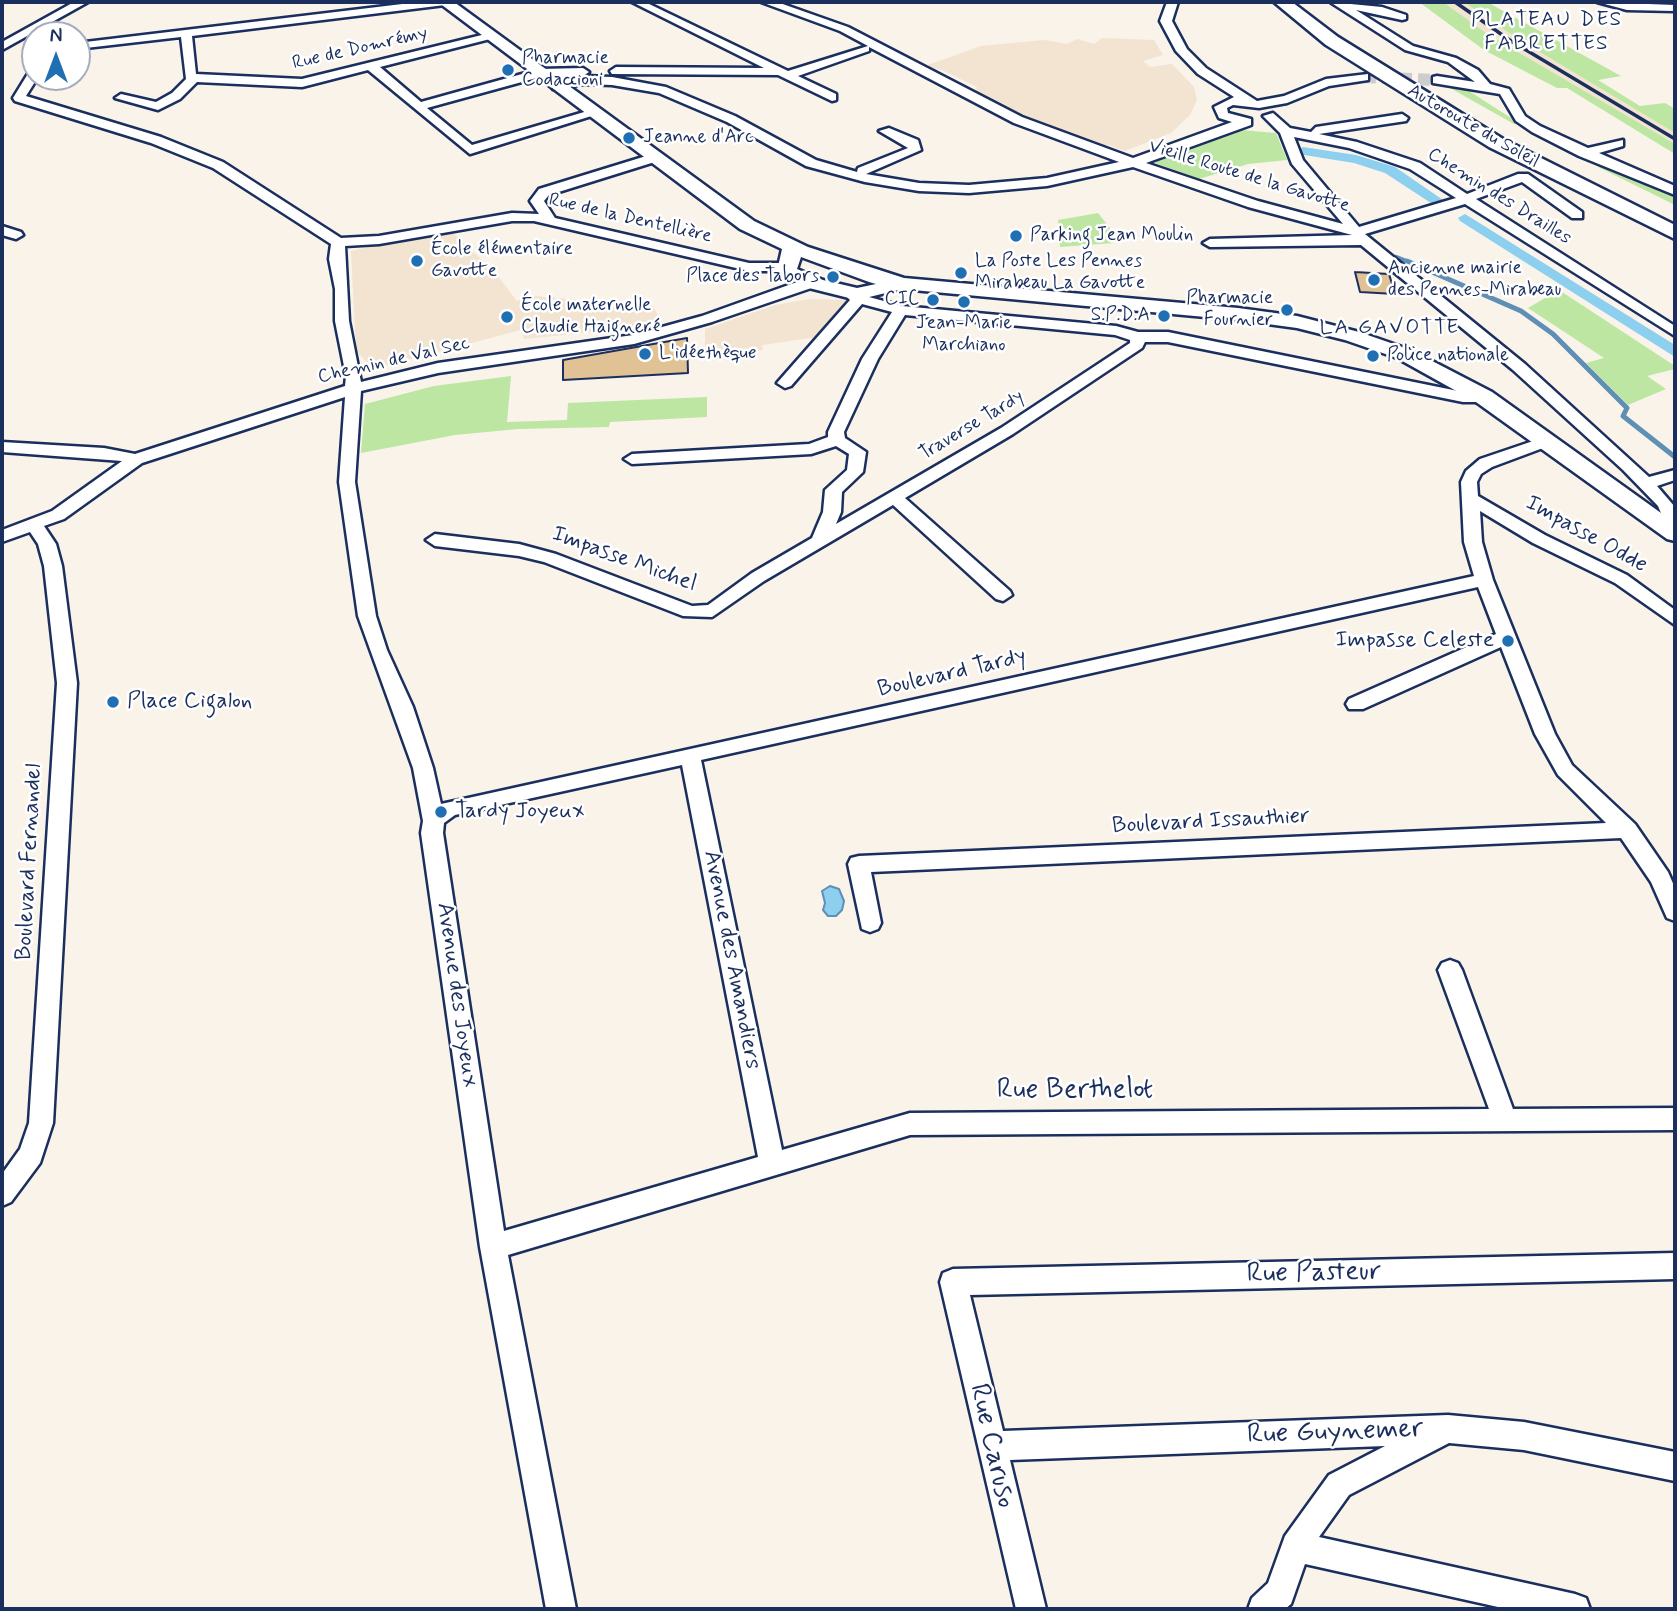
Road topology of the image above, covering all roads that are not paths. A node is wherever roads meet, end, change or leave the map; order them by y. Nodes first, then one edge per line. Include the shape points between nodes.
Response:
1 (82, 2) edge
2 (445, 2) edge
3 (637, 2) edge
4 (767, 2) edge
5 (1172, 2) edge
6 (1282, 2) edge
7 (1307, 2) edge
8 (1603, 2) edge
9 (1338, 3) edge
10 (1675, 8) edge
11 (1402, 17) dead end
12 (48, 21) edge
13 (186, 33) junction
14 (21, 35) edge
15 (490, 36) junction
16 (4, 44) edge
17 (91, 44) edge
18 (865, 49) dead end
19 (371, 66) junction
20 (540, 73) junction
21 (785, 74) junction
22 (583, 76) junction
23 (1364, 77) tunnel mouth
24 (194, 78) junction
25 (1212, 79) junction
26 (1437, 80) tunnel mouth
27 (1485, 85) junction
28 (557, 86) junction
29 (24, 91) edge
30 (831, 97) dead end
31 (121, 98) dead end
32 (19, 99) junction
33 (2, 102) edge
34 (419, 106) junction
35 (1261, 108) junction
36 (1224, 109) junction
37 (595, 113) junction
38 (1402, 118) dead end
39 (1248, 122) junction
40 (1283, 128) junction
41 (885, 131) dead end
42 (1203, 134) junction
43 (774, 143) junction
44 (1618, 144) dead end
45 (1584, 153) junction
46 (656, 158) junction
47 (1133, 163) junction
48 (830, 169) junction
49 (883, 170) junction
50 (1009, 185) junction
51 (1675, 191) edge
52 (1466, 196) junction
53 (1577, 215) dead end
54 (1675, 217) edge
55 (548, 218) junction
56 (1675, 233) edge
57 (1360, 236) junction
58 (338, 242) junction
59 (1210, 243) dead end
60 (790, 259) junction
61 (816, 284) junction
62 (867, 293) junction
63 (901, 310) junction
64 (1675, 332) edge
65 (1138, 337) junction
66 (785, 383) dead end
67 (355, 387) junction
68 (1484, 397) junction
69 (837, 440) junction
70 (1545, 442) junction
71 (2, 447) edge
72 (632, 458) dead end
73 (136, 459) junction
74 (1675, 475) edge
75 (1646, 484) junction
76 (895, 498) junction
77 (1470, 498) junction
78 (35, 526) junction
79 (1672, 531) edge
80 (2, 536) edge
81 (435, 540) dead end
82 (818, 544) junction
83 (1484, 580) junction
84 (1003, 594) dead end
85 (1675, 619) edge
86 (1506, 637) junction
87 (1356, 704) dead end
88 (690, 756) junction
89 (434, 821) junction
90 (1627, 830) junction
91 (1675, 912) edge
92 (870, 923) dead end
93 (1450, 970) dead end
94 (1675, 1119) edge
95 (1505, 1120) junction
96 (772, 1164) junction
97 (2, 1194) edge
98 (493, 1247) junction
99 (1675, 1266) edge
100 (953, 1282) joint
101 (1448, 1429) junction
102 (991, 1446) junction
103 (1675, 1466) edge
104 (1296, 1547) junction
105 (561, 1609) edge
106 (1031, 1609) edge
107 (1263, 1609) edge
108 (1575, 1609) edge

1 - 12 street
2 - 13 street
2 - 15 main road
3 - 21 street
4 - 47 street, Vieille Route de la Gavotte via 845,29 1018,120
5 - 25 street via 1166,21 1174,38
6 - 56 highway, Autoroute du Soleil via 1342,48 1462,123
7 - 54 highway, Autoroute du Soleil via 1466,109
8 - 10 street
9 - 11 street
9 - 27 street via 1409,48 1452,60
13 - 17 street
13 - 24 street via 190,76
14 - 16 street
15 - 19 street, Rue de Domrémy
15 - 20 main road
18 - 21 street
19 - 24 street, Rue de Domrémy via 302,83
19 - 34 street
20 - 22 street
20 - 28 main road
20 - 34 street
21 - 22 street
21 - 30 street
22 - 28 street
22 - 43 street via 676,94
23 - 35 street via 1326,83
24 - 31 street via 158,106
25 - 35 street
25 - 36 street via 1222,90
26 - 27 street
27 - 45 street via 1505,92 1529,125
28 - 37 main road
29 - 32 street
32 - 33 street
32 - 58 street via 156,140 218,164
34 - 37 street via 470,150
35 - 36 street
35 - 39 street
35 - 40 street
36 - 39 street
36 - 42 street
37 - 46 main road
38 - 40 street via 1315,131
39 - 40 street
39 - 42 street
40 - 52 street, Chemin des Drailles via 1403,161
40 - 57 street via 1297,161
41 - 49 street via 915,150
42 - 47 street
43 - 48 street
43 - 49 street via 863,172
44 - 45 street
45 - 51 street
46 - 55 street via 544,192 537,201
46 - 60 main road
47 - 50 street via 1048,182
47 - 57 street, Vieille Route de la Gavotte
48 - 49 street
48 - 50 street via 919,187
49 - 50 street
52 - 53 street via 1523,177
52 - 57 street
52 - 64 street, Chemin des Drailles
55 - 58 street, Rue de la Dentellière via 512,217 379,240
55 - 60 street, Rue de la Dentellière via 749,267
57 - 59 street
57 - 75 street, Vieille Route de la Gavotte via 1519,368
58 - 67 street, Avenue des Joyeux via 342,321
60 - 61 main road via 791,274
60 - 62 main road via 813,256
61 - 62 main road
61 - 67 street, Chemin de Val Sec via 634,339 438,368
62 - 63 street
62 - 66 street
62 - 68 main road via 904,284 1297,322 1404,354
63 - 65 street
63 - 69 street via 870,359 836,432
65 - 68 street via 1168,337 1463,397
65 - 76 street, Traverse Tardy via 1140,343 1123,355
67 - 73 street, Chemin de Val Sec
67 - 89 street, Avenue des Joyeux via 347,482 366,616 411,731
68 - 70 main road
69 - 72 street via 811,449
69 - 82 street via 858,452 855,472 834,490 832,512
70 - 77 street via 1474,471
70 - 79 main road
71 - 73 street
73 - 78 street, Chemin de Val Sec via 77,504
74 - 75 street
75 - 79 street, Vieille Route de la Gavotte via 1665,504
76 - 82 street, Traverse Tardy
76 - 84 street
77 - 83 street via 1473,542
77 - 85 street, Impasse Odde via 1539,539 1621,579
78 - 80 street, Chemin de Val Sec
78 - 97 street, Boulevard Fernandel via 47,544 53,566 66,683 41,1123 31,1155
81 - 82 street, Impasse Michel via 550,558 699,613 712,611 758,577
83 - 86 street
83 - 88 street, Boulevard Tardy
86 - 87 street
86 - 90 street via 1545,734 1565,770
88 - 89 street, Boulevard Tardy via 452,808
88 - 96 street, Avenue des Amandiers
89 - 98 street, Avenue des Joyeux via 432,833
90 - 91 street via 1660,878
90 - 92 street, Boulevard Issauthier via 859,864
93 - 95 street
94 - 95 street, Rue Berthelot
95 - 96 street, Rue Berthelot via 910,1124
96 - 98 street, Rue Berthelot
98 - 105 street, Avenue des Joyeux
99 - 100 street, Rue Pasteur
100 - 102 street, Rue Caruso
101 - 102 street, Rue Guynemer
101 - 103 street, Rue Guynemer via 1524,1436
101 - 104 street via 1339,1485
102 - 106 street, Rue Caruso
104 - 107 street via 1280,1593
104 - 108 street

